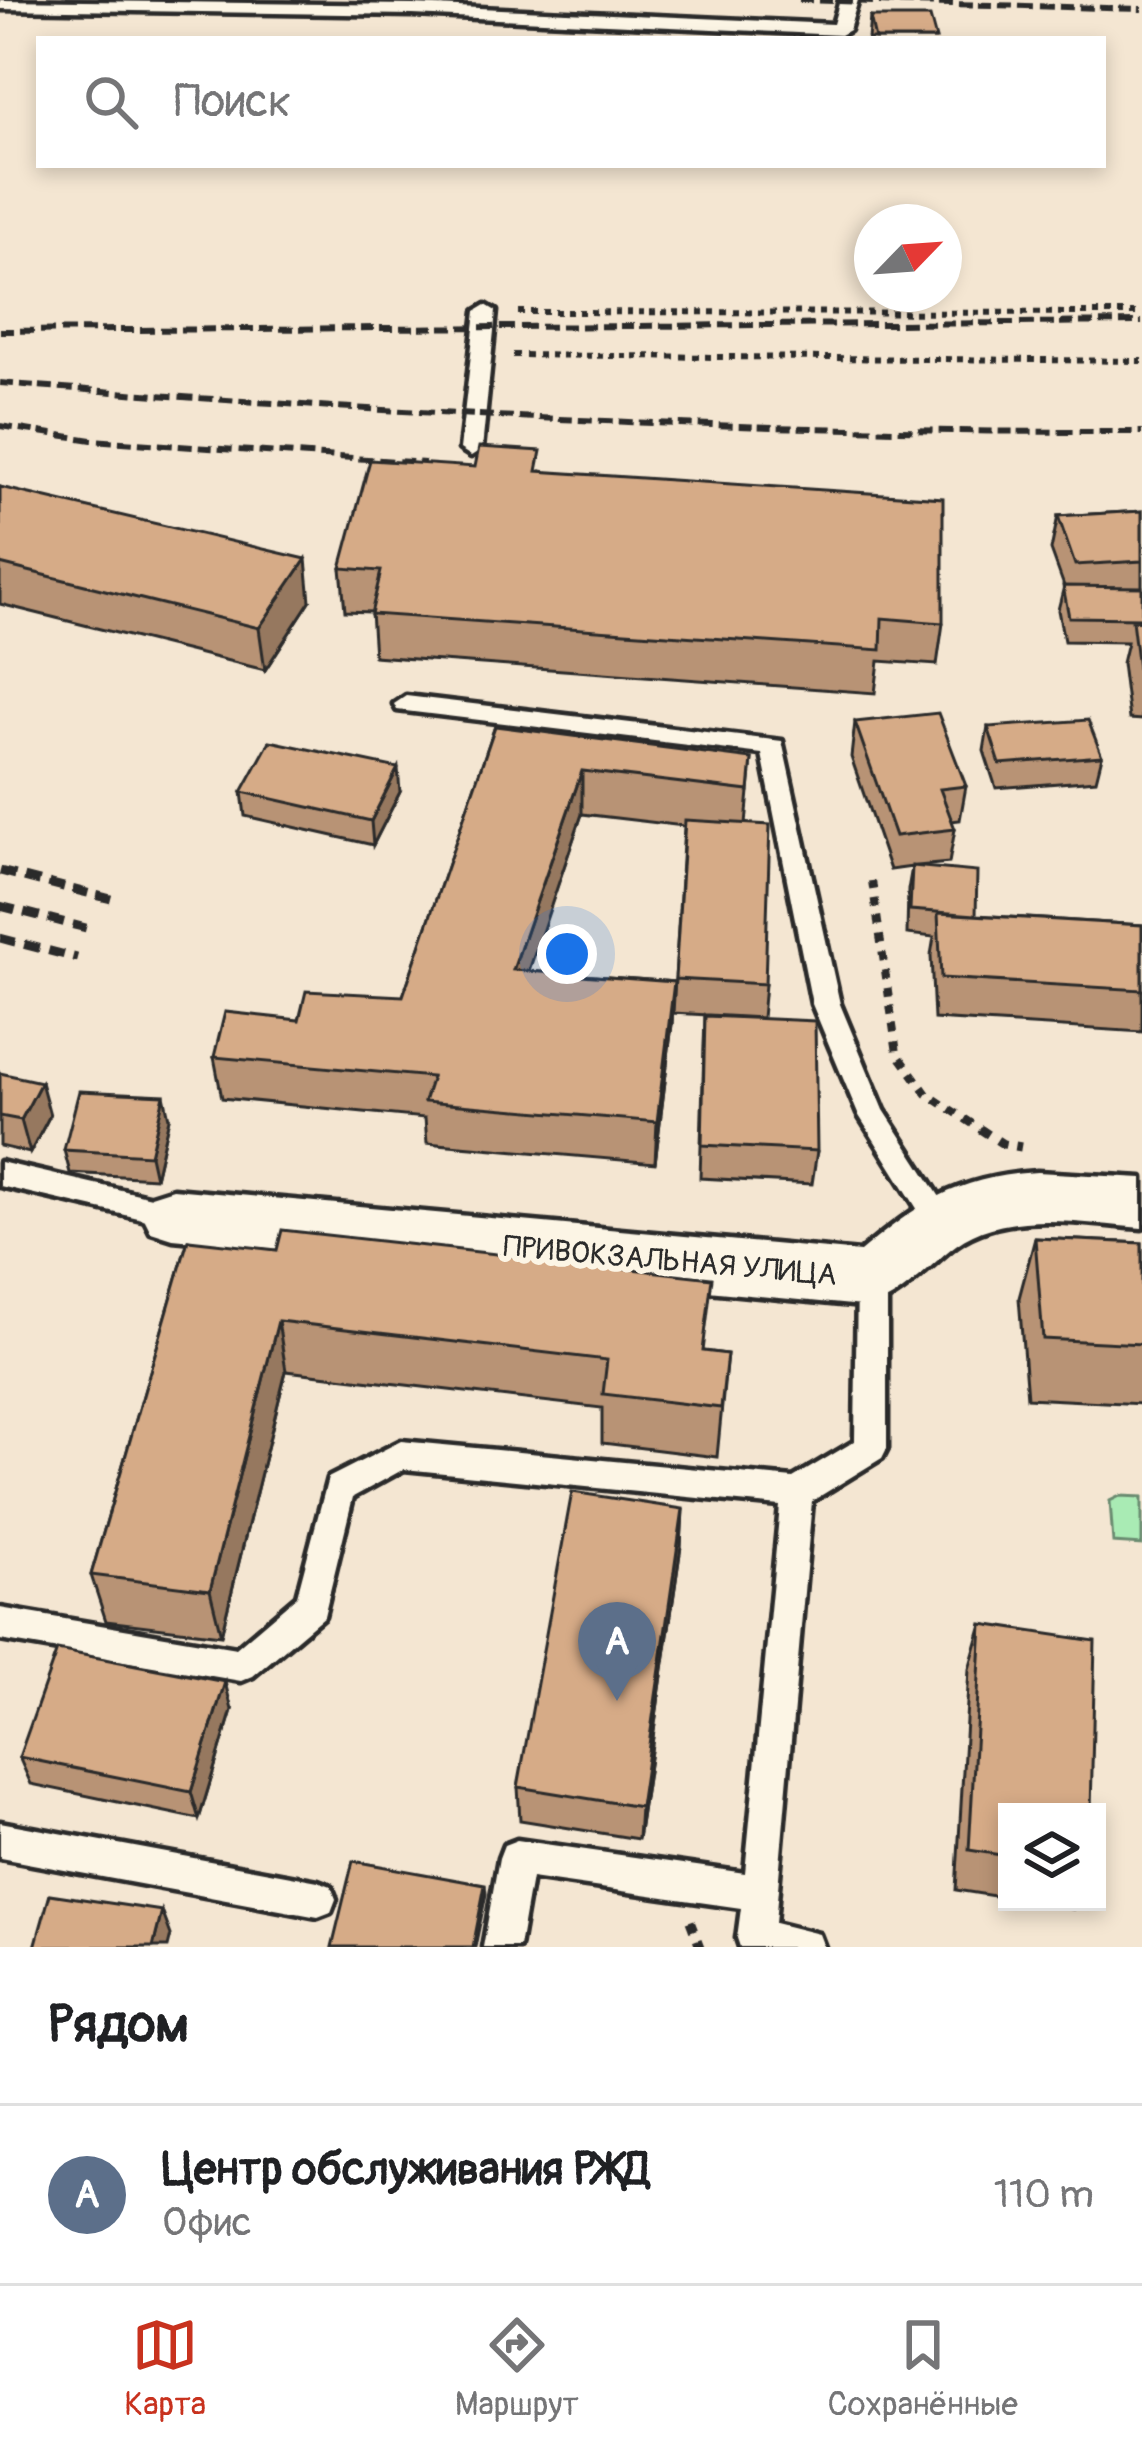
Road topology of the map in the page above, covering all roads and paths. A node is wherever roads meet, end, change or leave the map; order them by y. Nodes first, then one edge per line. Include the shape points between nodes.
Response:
1 (849, 0) edge
2 (0, 4) edge
3 (486, 311) joint
4 (1142, 313) edge
5 (482, 355) junction
6 (1142, 362) edge
7 (471, 449) dead end
8 (406, 704) dead end
9 (872, 881) dead end
10 (1026, 1148) dead end
11 (0, 1174) edge
12 (1142, 1203) edge
13 (173, 1214) joint
14 (941, 1222) junction
15 (872, 1280) junction
16 (797, 1493) junction
17 (0, 1624) edge
18 (0, 1840) edge
19 (761, 1893) junction
20 (318, 1898) dead end
21 (500, 1947) edge
22 (806, 1947) edge

1 - 2 lane via 840,30 413,10
3 - 4 path
3 - 5 lane
5 - 6 path
5 - 7 lane
8 - 14 lane via 773,747 826,1004 872,1114
9 - 10 path via 897,1053 927,1094 1004,1144
11 - 13 lane
12 - 14 street, ПРИВОКЗАЛЬНАЯ УЛИЦА via 988,1202
13 - 15 street, ПРИВОКЗАЛЬНАЯ УЛИЦА
14 - 15 street, ПРИВОКЗАЛЬНАЯ УЛИЦА
15 - 16 lane via 871,1448
16 - 17 lane via 401,1455 338,1488 312,1605 241,1665
16 - 19 lane
18 - 20 lane
19 - 21 lane via 517,1858
19 - 22 lane via 754,1938

